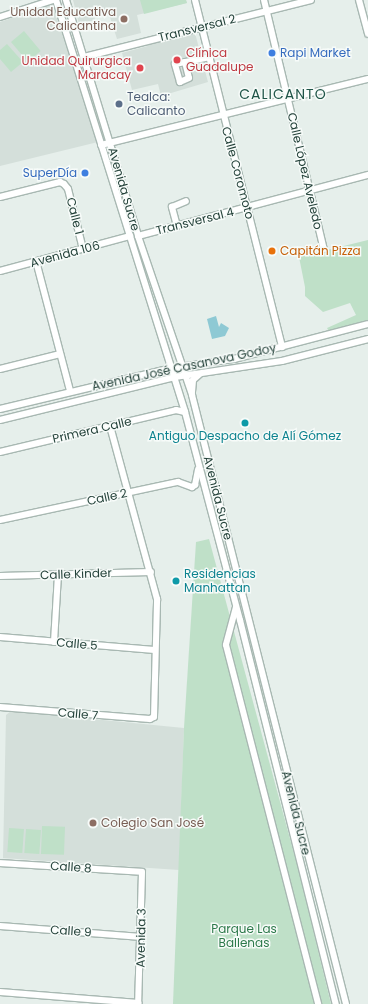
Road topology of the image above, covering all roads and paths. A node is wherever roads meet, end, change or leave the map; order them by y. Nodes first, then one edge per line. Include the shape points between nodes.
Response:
1 (55, 0) edge
2 (66, 0) edge
3 (195, 0) edge
4 (264, 0) edge
5 (311, 0) edge
6 (359, 0) edge
7 (266, 12) junction
8 (0, 16) edge
9 (201, 27) junction
10 (368, 34) edge
11 (84, 57) junction
12 (210, 57) junction
13 (185, 62) dead end
14 (368, 79) edge
15 (288, 98) junction
16 (222, 115) junction
17 (110, 143) junction
18 (101, 145) junction
19 (368, 175) edge
20 (310, 189) junction
21 (0, 197) edge
22 (186, 200) dead end
23 (247, 208) junction
24 (177, 226) junction
25 (130, 236) junction
26 (138, 236) junction
27 (83, 249) junction
28 (324, 249) dead end
29 (36, 261) junction
30 (0, 271) edge
31 (368, 324) edge
32 (368, 339) edge
33 (282, 347) junction
34 (60, 354) junction
35 (182, 366) junction
36 (0, 368) edge
37 (172, 368) junction
38 (203, 372) junction
39 (186, 376) junction
40 (174, 377) junction
41 (70, 391) junction
42 (192, 395) junction
43 (0, 409) edge
44 (185, 412) junction
45 (0, 420) edge
46 (110, 426) junction
47 (0, 452) edge
48 (198, 467) junction
49 (129, 492) junction
50 (0, 520) edge
51 (152, 572) junction
52 (58, 575) junction
53 (0, 576) edge
54 (236, 606) junction
55 (0, 637) edge
56 (54, 642) junction
57 (154, 650) junction
58 (258, 660) junction
59 (250, 662) junction
60 (0, 707) edge
61 (0, 863) edge
62 (142, 872) joint
63 (0, 926) edge
64 (142, 936) junction
65 (0, 992) edge
66 (138, 1003) edge
67 (318, 1004) edge
68 (336, 1004) edge
69 (346, 1004) edge

1 - 8 street
1 - 18 street, Avenida Sucre
2 - 11 street, Avenida Sucre
3 - 9 street, Calle Coromoto
4 - 7 street, Calle López Aveledo
5 - 7 street, Transversal 2
6 - 10 street
7 - 9 street, Transversal 2
7 - 15 street, Calle López Aveledo
9 - 11 street, Transversal 2
9 - 12 street, Calle Coromoto
11 - 17 street, Avenida Sucre
12 - 13 street
12 - 16 street, Calle Coromoto
14 - 15 street
15 - 16 street
15 - 20 street, Calle López Aveledo
16 - 17 street
16 - 23 street, Calle Coromoto
17 - 18 street
17 - 26 street, Avenida Sucre
18 - 25 street, Avenida Sucre
19 - 20 street, Transversal 4
20 - 23 street, Transversal 4
20 - 28 street, Calle López Aveledo
21 - 27 street, Calle 1 via 60,182 64,184 68,189
22 - 24 street via 172,207
23 - 24 street, Transversal 4
23 - 33 street, Calle Coromoto
24 - 26 street, Transversal 4
25 - 27 street, Avenida 106
25 - 37 street, Avenida Sucre
26 - 35 street, Avenida Sucre
27 - 29 street, Avenida 106
29 - 30 street, Avenida 106
29 - 34 street
31 - 33 street, Avenida José Casanova Godoy
32 - 38 street, Avenida José Casanova Godoy via 282,361
33 - 35 street, Avenida José Casanova Godoy via 234,359
34 - 36 street
34 - 41 street
35 - 37 street, Avenida José Casanova Godoy
35 - 39 street, Avenida Sucre
37 - 40 street, Avenida Sucre
37 - 41 street, Avenida José Casanova Godoy
38 - 39 street, Avenida José Casanova Godoy
38 - 42 street via 193,380
39 - 40 street, Avenida José Casanova Godoy
39 - 42 street, Avenida Sucre
40 - 44 street, Avenida Sucre
40 - 45 street, Avenida José Casanova Godoy
41 - 43 street, Avenida José Casanova Godoy
42 - 58 street, Avenida Sucre
44 - 46 street, Primera Calle via 176,410
44 - 48 street, Avenida Sucre
46 - 47 street, Primera Calle
46 - 49 street
48 - 49 street, Calle 2 via 195,485 192,487 178,482
48 - 54 street, Avenida Sucre
49 - 50 street, Calle 2
49 - 51 street
51 - 52 street, Calle Kinder
51 - 57 street via 157,598
52 - 53 street, Calle Kinder
52 - 56 street
54 - 59 street, Avenida Sucre
54 - 67 street, Avenida Sucre via 226,645
55 - 56 street, Calle 5
56 - 57 street, Calle 5
57 - 60 street, Calle 7 via 154,717 150,719
58 - 59 street
58 - 69 street, Avenida Sucre
59 - 68 street, Avenida Sucre
61 - 62 street, Calle 8
62 - 64 street, Avenida 3
63 - 64 street, Calle 9
64 - 66 street, Avenida 3
65 - 66 street

